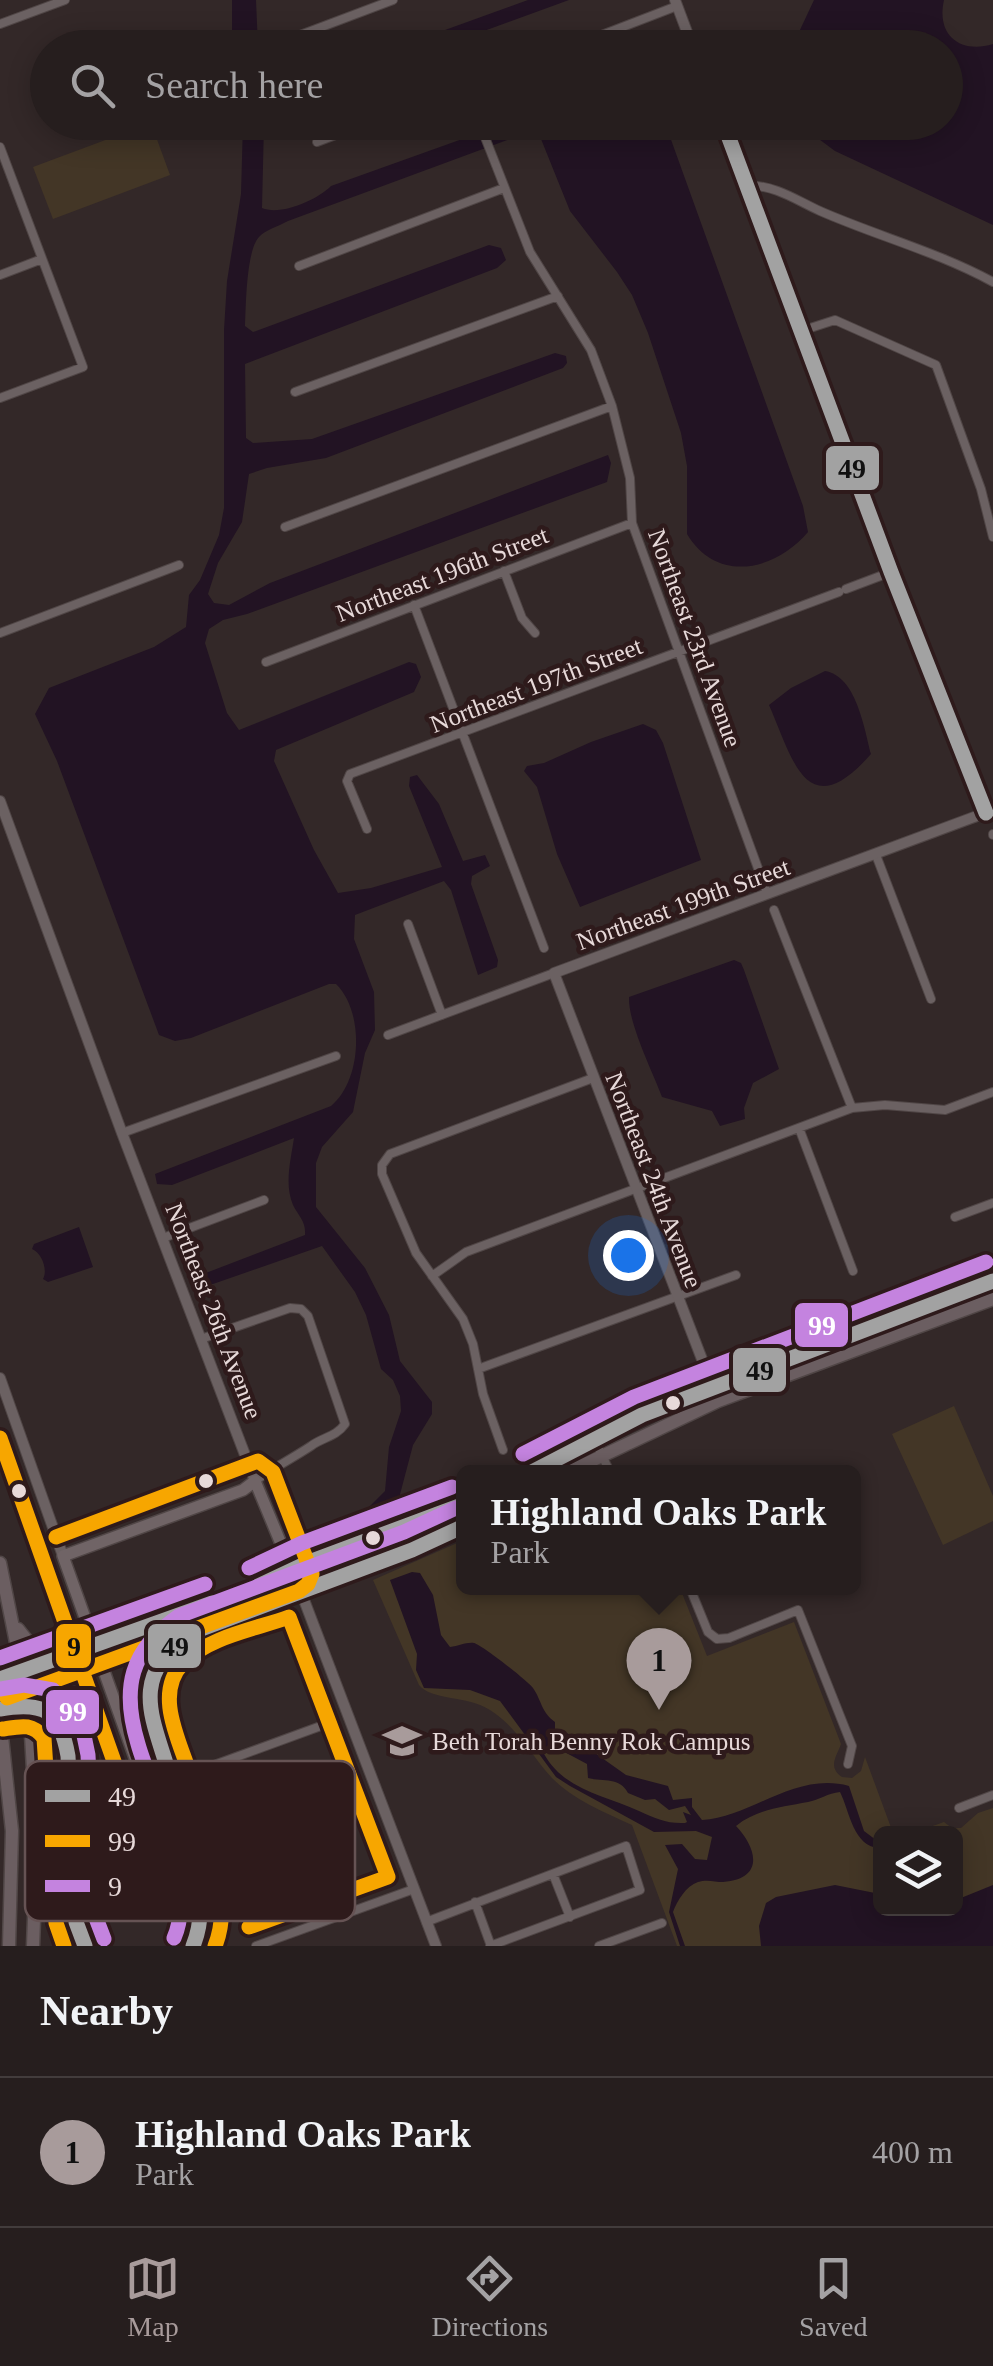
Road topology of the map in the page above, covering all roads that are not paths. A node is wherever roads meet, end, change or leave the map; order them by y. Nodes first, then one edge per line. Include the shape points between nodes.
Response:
1 (63, 0) edge
2 (393, 0) edge
3 (676, 3) edge
4 (0, 24) edge
5 (313, 30) edge
6 (611, 30) edge
7 (686, 30) edge
8 (322, 140) edge
9 (485, 140) edge
10 (730, 140) edge
11 (317, 142) dead end
12 (0, 147) edge
13 (748, 185) junction
14 (504, 188) junction
15 (42, 259) junction
16 (299, 266) dead end
17 (0, 275) edge
18 (993, 282) edge
19 (558, 296) junction
20 (801, 331) junction
21 (295, 392) dead end
22 (0, 398) edge
23 (612, 406) junction
24 (632, 523) junction
25 (285, 527) dead end
26 (993, 538) edge
27 (179, 566) dead end
28 (504, 571) junction
29 (891, 572) junction
30 (414, 606) junction
31 (0, 633) edge
32 (535, 633) dead end
33 (680, 652) junction
34 (266, 662) dead end
35 (463, 733) junction
36 (0, 801) edge
37 (989, 811) edge
38 (366, 829) dead end
39 (876, 854) junction
40 (766, 894) junction
41 (774, 910) dead end
42 (408, 924) dead end
43 (544, 948) dead end
44 (554, 973) junction
45 (931, 1000) dead end
46 (442, 1015) junction
47 (388, 1035) dead end
48 (336, 1056) dead end
49 (593, 1078) junction
50 (993, 1092) edge
51 (852, 1108) junction
52 (799, 1128) junction
53 (122, 1134) junction
54 (637, 1189) junction
55 (264, 1200) dead end
56 (993, 1202) edge
57 (956, 1217) dead end
58 (163, 1238) junction
59 (853, 1270) dead end
60 (736, 1275) dead end
61 (432, 1276) junction
62 (993, 1280) edge
63 (678, 1296) junction
64 (993, 1299) edge
65 (202, 1339) junction
66 (478, 1369) junction
67 (0, 1378) edge
68 (712, 1386) junction
69 (718, 1402) junction
70 (594, 1439) junction
71 (503, 1450) dead end
72 (602, 1455) junction
73 (545, 1465) edge
74 (582, 1465) edge
75 (607, 1465) edge
76 (256, 1481) junction
77 (456, 1507) edge
78 (456, 1530) edge
79 (63, 1556) junction
80 (0, 1563) edge
81 (292, 1572) junction
82 (300, 1592) junction
83 (693, 1595) edge
84 (24, 1646) junction
85 (78, 1652) junction
86 (23, 1672) junction
87 (0, 1677) edge
88 (46, 1708) junction
89 (0, 1709) edge
90 (1, 1724) edge
91 (329, 1724) dead end
92 (32, 1761) edge
93 (67, 1761) edge
94 (136, 1761) edge
95 (165, 1761) edge
96 (229, 1761) edge
97 (848, 1764) dead end
98 (993, 1795) edge
99 (367, 1807) dead end
100 (959, 1808) dead end
101 (355, 1811) edge
102 (553, 1874) junction
103 (414, 1888) junction
104 (476, 1902) junction
105 (355, 1910) edge
106 (570, 1917) junction
107 (34, 1921) edge
108 (76, 1921) edge
109 (195, 1921) edge
110 (201, 1921) edge
111 (216, 1921) edge
112 (324, 1921) edge
113 (426, 1922) junction
114 (662, 1923) dead end
115 (9, 1946) edge
116 (33, 1946) edge
117 (85, 1946) edge
118 (193, 1946) edge
119 (205, 1946) edge
120 (256, 1946) edge
121 (436, 1946) edge
122 (491, 1946) edge
123 (599, 1946) edge

1 - 4 street
2 - 5 street
3 - 6 street
3 - 7 street
8 - 11 street
9 - 14 street, Northeast 23rd Avenue
10 - 13 street
12 - 15 street
13 - 18 street via 790,193 816,210
13 - 20 street
14 - 16 street
14 - 19 street, Northeast 23rd Avenue via 530,252
15 - 17 street
15 - 22 street via 83,367
19 - 21 street
19 - 23 street, Northeast 23rd Avenue via 591,350
20 - 26 street via 834,320 936,365
20 - 29 street
23 - 24 street, Northeast 23rd Avenue via 630,478
23 - 25 street
24 - 28 street, Northeast 196th Street
24 - 33 street, Northeast 23rd Avenue
27 - 31 street
28 - 30 street, Northeast 196th Street
28 - 32 street
29 - 33 street, Northeast 197th Street
29 - 37 street
30 - 34 street, Northeast 196th Street
30 - 35 street
33 - 35 street, Northeast 197th Street
33 - 40 street, Northeast 23rd Avenue
35 - 38 street, Northeast 197th Street via 350,774
35 - 43 street
36 - 53 street, Northeast 26th Avenue
37 - 39 street, Northeast 199th Street
39 - 40 street, Northeast 199th Street
39 - 45 street
40 - 44 street, Northeast 199th Street
41 - 51 street
42 - 46 street
44 - 46 street, Northeast 199th Street
44 - 49 street, Northeast 24th Avenue
46 - 47 street, Northeast 199th Street
48 - 53 street
49 - 54 street, Northeast 24th Avenue
49 - 61 street via 384,1160 382,1174 400,1219
50 - 51 street via 946,1110
51 - 52 street
52 - 54 street
52 - 59 street
53 - 58 street, Northeast 26th Avenue
54 - 61 street via 466,1252
54 - 63 street, Northeast 24th Avenue
55 - 58 street
56 - 57 street
58 - 65 street, Northeast 26th Avenue
60 - 63 street
61 - 66 street via 463,1319
62 - 68 main road
63 - 66 street
63 - 68 street, Northeast 24th Avenue
64 - 69 main road
65 - 76 street, Northeast 26th Avenue
65 - 76 street via 290,1308 308,1316 345,1418 342,1428
66 - 71 street
67 - 79 street
68 - 69 street, Northeast 24th Avenue
68 - 70 main road
69 - 72 main road
70 - 72 street
70 - 73 main road
72 - 74 main road
72 - 75 street
76 - 79 main road
76 - 81 main road, Northeast 26th Avenue
77 - 81 main road
78 - 82 main road
79 - 94 main road
80 - 84 main road
81 - 82 main road, Northeast 26th Avenue
81 - 85 main road, bridge
82 - 95 main road via 188,1634 158,1661 149,1709
82 - 103 street, Northeast 26th Avenue
83 - 97 street via 711,1636 729,1638 798,1610 852,1746
84 - 85 main road via 44,1654
84 - 86 main road
85 - 86 main road
86 - 87 main road, bridge
86 - 92 main road, bridge
87 - 88 main road
88 - 89 street
88 - 93 main road via 66,1739
90 - 115 main road via 13,1845
91 - 96 street
98 - 100 street
99 - 101 street
102 - 104 street
102 - 106 street
102 - 106 street via 626,1846 640,1890
103 - 105 street
103 - 113 street, Northeast 26th Avenue
104 - 113 street
104 - 122 street
106 - 122 street
107 - 116 main road, bridge
108 - 117 main road
109 - 119 main road
110 - 118 main road, bridge
111 - 119 main road, bridge
112 - 120 street
113 - 121 street, Northeast 26th Avenue
114 - 123 street

